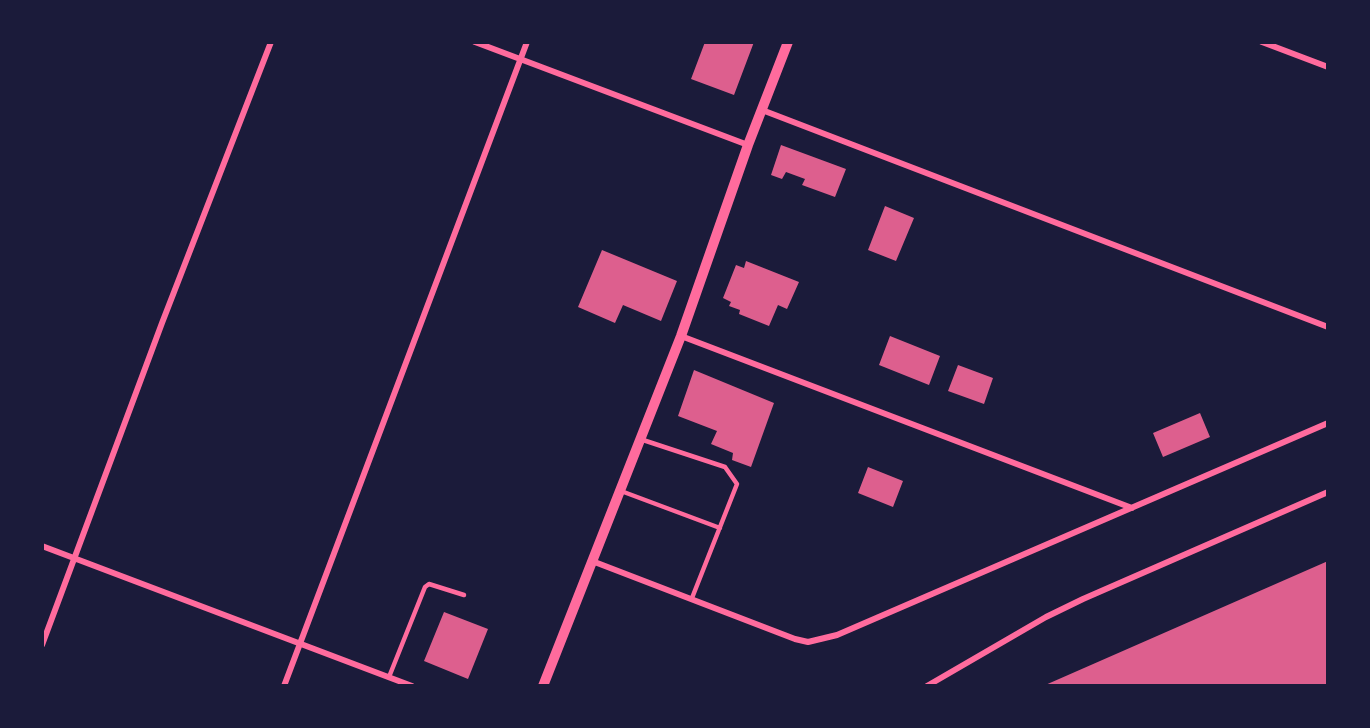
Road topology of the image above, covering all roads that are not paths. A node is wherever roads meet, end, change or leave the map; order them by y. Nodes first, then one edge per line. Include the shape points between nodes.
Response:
1 (271, 42) edge
2 (475, 42) edge
3 (527, 42) edge
4 (788, 42) edge
5 (1262, 42) edge
6 (520, 59) junction
7 (1328, 68) edge
8 (762, 110) junction
9 (748, 145) junction
10 (1328, 327) edge
11 (681, 336) junction
12 (1328, 423) edge
13 (640, 439) junction
14 (620, 490) junction
15 (1328, 492) edge
16 (1132, 508) junction
17 (720, 528) junction
18 (42, 546) edge
19 (75, 558) junction
20 (592, 561) junction
21 (465, 595) dead end
22 (692, 598) junction
23 (300, 643) junction
24 (42, 645) edge
25 (389, 677) junction
26 (284, 686) edge
27 (412, 686) edge
28 (543, 686) edge
29 (927, 686) edge

1 - 19 street
2 - 6 street
3 - 6 street
4 - 8 street
5 - 7 street
6 - 9 street
6 - 23 street
8 - 9 street
8 - 10 street
9 - 11 street
11 - 13 street
11 - 16 street
12 - 16 street
13 - 14 street
13 - 17 lane via 725,467 737,484
14 - 17 lane
14 - 20 street
15 - 29 street via 1074,603
16 - 22 street via 837,635 808,642
17 - 22 lane
18 - 19 street
19 - 23 street
19 - 24 street
20 - 22 street
20 - 28 street
21 - 25 lane via 435,585 425,587
23 - 25 street
23 - 26 street
25 - 27 street

